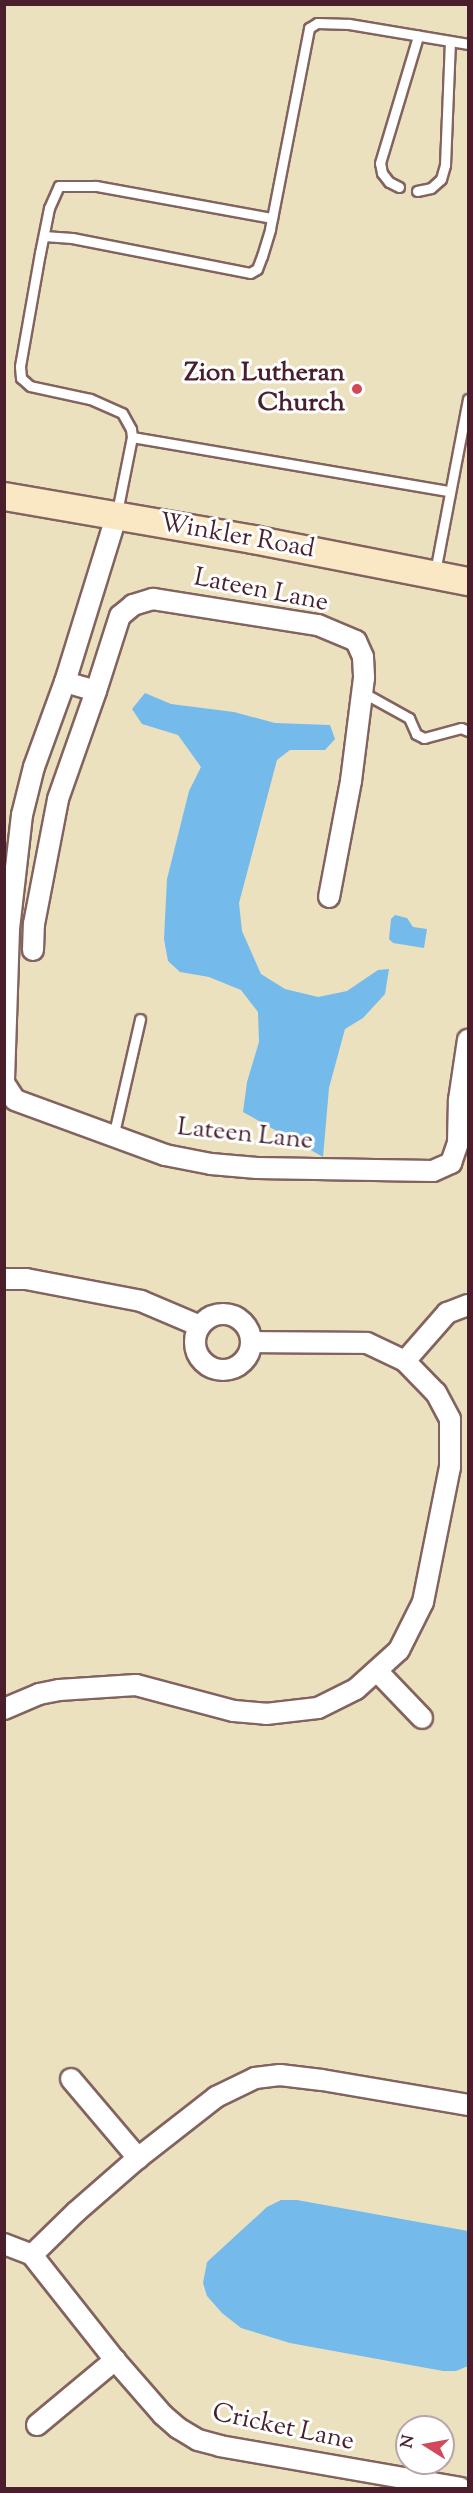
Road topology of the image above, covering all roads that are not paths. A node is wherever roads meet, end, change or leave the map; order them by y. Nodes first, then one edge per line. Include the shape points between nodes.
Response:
1 (418, 36) junction
2 (450, 41) junction
3 (468, 44) edge
4 (399, 187) dead end
5 (417, 191) dead end
6 (272, 218) junction
7 (44, 236) junction
8 (468, 399) edge
9 (132, 437) junction
10 (450, 491) junction
11 (4, 495) edge
12 (116, 517) junction
13 (435, 574) junction
14 (468, 581) edge
15 (65, 682) junction
16 (96, 691) junction
17 (362, 692) junction
18 (468, 731) edge
19 (20, 832) junction
20 (51, 840) junction
21 (329, 897) dead end
22 (33, 950) dead end
23 (140, 1019) dead end
24 (468, 1040) edge
25 (4, 1081) edge
26 (112, 1137) junction
27 (4, 1279) edge
28 (468, 1305) edge
29 (200, 1326) junction
30 (251, 1342) junction
31 (405, 1361) junction
32 (377, 1671) junction
33 (4, 1709) edge
34 (422, 1718) dead end
35 (71, 2079) dead end
36 (468, 2105) edge
37 (138, 2158) junction
38 (4, 2244) edge
39 (32, 2255) junction
40 (115, 2360) junction
41 (37, 2425) dead end
42 (460, 2488) edge

1 - 2 lane
1 - 4 lane via 380,163 389,182
1 - 6 lane via 328,22 309,28
2 - 3 lane
2 - 5 lane via 445,165 441,179 431,188
6 - 7 lane via 96,186 59,186 49,208
6 - 7 lane via 257,269 250,273
7 - 9 lane via 21,378 30,386 106,404 122,413
8 - 10 lane
9 - 10 lane
9 - 12 lane
10 - 13 lane
11 - 12 street, Winkler Road
12 - 13 street, Winkler Road
12 - 15 street, Lateen Lane
13 - 14 street, Winkler Road
15 - 16 street
15 - 19 street, Lateen Lane via 34,767
16 - 17 street, Lateen Lane via 120,616 133,605 153,599 318,625 356,641 363,657
16 - 20 street, Lateen Lane via 58,799
17 - 18 lane via 409,718 416,734 424,738 461,728
17 - 21 street, Lateen Lane via 351,781
19 - 20 street
19 - 25 street, Lateen Lane via 9,929
20 - 22 street, Lateen Lane via 34,924
23 - 26 lane
24 - 26 street, Lateen Lane via 458,1143 451,1163 433,1171 211,1164 165,1155
25 - 26 street, Lateen Lane via 15,1100
27 - 29 street via 26,1279 141,1300
28 - 31 street via 447,1313
29 - 30 street via 216,1315 237,1317 244,1323
29 - 30 street via 196,1352 209,1367 219,1371 238,1366 250,1351
30 - 31 street via 367,1342
31 - 32 street via 436,1393 450,1419 450,1467 423,1602 399,1650
32 - 33 street via 356,1689 318,1708 266,1714 234,1711 136,1685 59,1690
32 - 34 street
35 - 37 street
36 - 37 street via 321,2080 280,2075 255,2078 216,2097
37 - 39 street
38 - 39 street
39 - 40 street, Cricket Lane
40 - 41 street
40 - 42 street, Cricket Lane via 163,2415 198,2439

